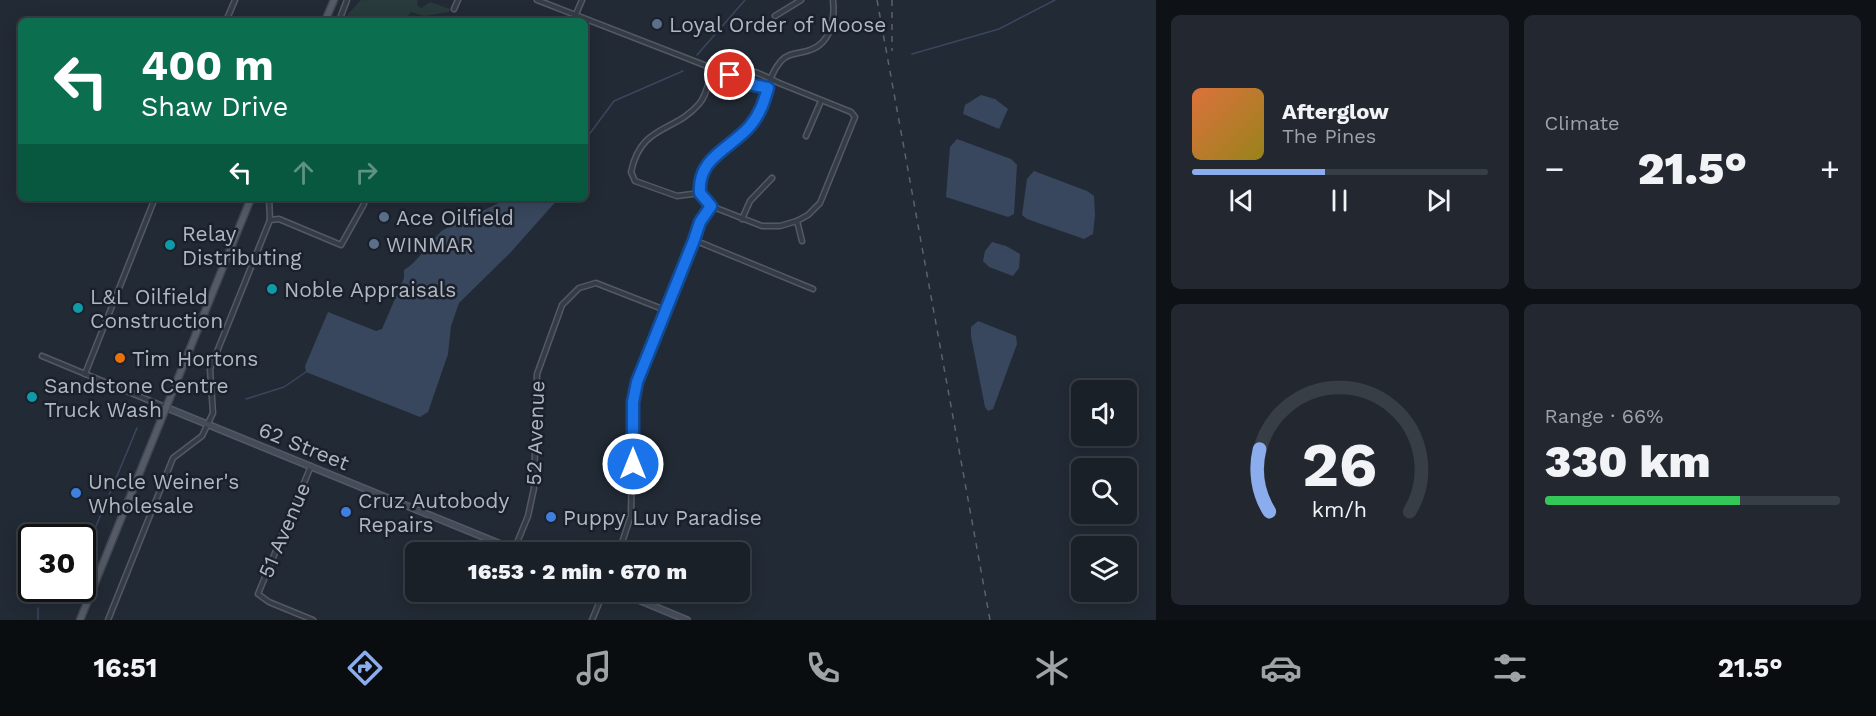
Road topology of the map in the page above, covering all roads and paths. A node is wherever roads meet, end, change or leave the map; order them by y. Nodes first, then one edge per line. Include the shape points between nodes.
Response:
1 (235, 0) edge
2 (334, 0) edge
3 (347, 0) edge
4 (458, 0) edge
5 (537, 0) edge
6 (582, 0) edge
7 (801, 0) edge
8 (833, 0) edge
9 (454, 9) dead end
10 (575, 16) junction
11 (775, 16) dead end
12 (227, 18) edge
13 (326, 18) edge
14 (340, 18) edge
15 (580, 18) edge
16 (588, 21) edge
17 (712, 69) junction
18 (730, 75) junction
19 (770, 79) junction
20 (768, 88) junction
21 (821, 101) junction
22 (806, 136) dead end
23 (772, 178) dead end
24 (700, 193) junction
25 (154, 201) edge
26 (250, 201) edge
27 (269, 201) edge
28 (364, 204) dead end
29 (711, 206) junction
30 (742, 219) junction
31 (270, 220) junction
32 (798, 221) junction
33 (694, 240) junction
34 (802, 242) dead end
35 (813, 289) dead end
36 (665, 310) junction
37 (42, 356) dead end
38 (85, 374) junction
39 (165, 407) junction
40 (208, 424) junction
41 (310, 466) junction
42 (495, 542) edge
43 (520, 542) edge
44 (623, 542) edge
45 (599, 602) edge
46 (643, 602) edge
47 (80, 620) edge
48 (108, 620) edge
49 (314, 620) edge
50 (592, 620) edge
51 (687, 620) edge

1 - 12 street
2 - 13 main road
3 - 14 street
4 - 9 street
5 - 10 street
6 - 10 street
7 - 11 street
8 - 19 street via 833,22 824,40 811,50 785,57
10 - 15 street
16 - 17 street
17 - 18 street
17 - 24 street via 700,102 649,137 636,155 631,172 635,181 677,196
18 - 19 street via 746,69
18 - 20 street via 744,83
19 - 20 street
19 - 21 street
20 - 24 street via 750,126 706,165 701,174
21 - 22 street
21 - 32 street via 855,117 820,203
23 - 30 street via 750,201
24 - 29 street
25 - 38 street
26 - 39 main road
27 - 31 street
28 - 31 street via 341,244 279,219
29 - 30 street
29 - 33 street
30 - 32 street via 770,227
31 - 40 street via 210,369 213,412
32 - 34 street
33 - 35 street
33 - 36 street
36 - 43 street, 52 Avenue via 596,283 579,288 562,305 540,360 534,488
36 - 44 street via 634,394 632,506
37 - 38 street, 62 Street
38 - 39 street, 62 Street
39 - 40 main road, 62 Street
39 - 47 main road
40 - 41 main road, 62 Street
40 - 48 street via 199,439 173,458
41 - 42 main road, 62 Street
41 - 49 street, 51 Avenue via 258,594
45 - 50 street
46 - 51 main road

